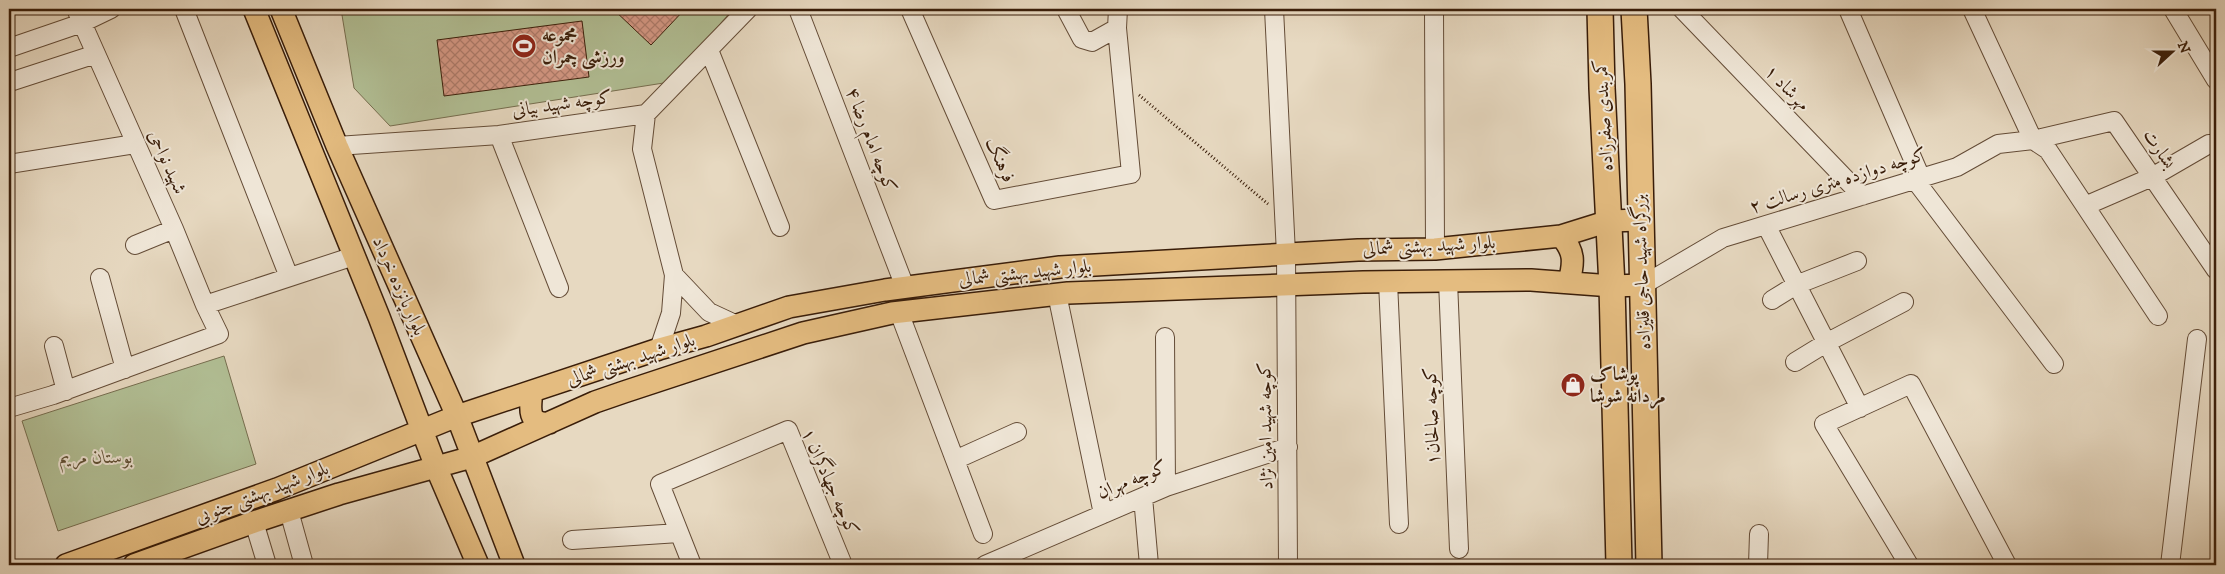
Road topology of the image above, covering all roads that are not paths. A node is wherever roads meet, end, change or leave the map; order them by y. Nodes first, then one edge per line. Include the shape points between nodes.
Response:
1 (111, 9) edge
2 (184, 9) edge
3 (254, 9) edge
4 (281, 9) edge
5 (748, 9) edge
6 (798, 9) edge
7 (910, 9) edge
8 (1066, 9) edge
9 (1118, 9) edge
10 (1274, 9) edge
11 (1434, 9) edge
12 (1600, 9) edge
13 (1682, 9) edge
14 (1848, 9) edge
15 (1972, 9) edge
16 (2173, 9) edge
17 (1639, 11) edge
18 (79, 16) edge
19 (1117, 28) junction
20 (9, 48) edge
21 (709, 50) junction
22 (96, 54) junction
23 (2216, 80) edge
24 (13, 81) dead end
25 (646, 114) junction
26 (500, 135) junction
27 (2033, 140) junction
28 (135, 144) junction
29 (2216, 145) edge
30 (338, 146) junction
31 (9, 164) edge
32 (2152, 177) junction
33 (1918, 179) junction
34 (1862, 196) junction
35 (2085, 206) junction
36 (1641, 220) junction
37 (1609, 221) junction
38 (1766, 225) junction
39 (780, 227) dead end
40 (174, 228) junction
41 (1561, 236) junction
42 (134, 245) dead end
43 (1435, 249) junction
44 (1286, 254) junction
45 (354, 256) junction
46 (1857, 261) dead end
47 (2216, 270) edge
48 (674, 275) junction
49 (289, 277) junction
50 (100, 278) dead end
51 (1448, 281) junction
52 (1388, 282) junction
53 (1569, 282) junction
54 (1285, 285) junction
55 (1643, 285) junction
56 (1796, 285) junction
57 (1612, 286) junction
58 (905, 287) junction
59 (559, 288) dead end
60 (1057, 294) junction
61 (1772, 300) dead end
62 (1904, 302) dead end
63 (205, 305) junction
64 (899, 312) junction
65 (2158, 316) dead end
66 (738, 326) junction
67 (1166, 337) dead end
68 (2198, 340) dead end
69 (1826, 343) junction
70 (54, 346) dead end
71 (659, 349) junction
72 (1795, 362) dead end
73 (2054, 364) dead end
74 (125, 368) junction
75 (66, 390) junction
76 (532, 392) junction
77 (9, 408) edge
78 (1860, 408) junction
79 (457, 416) junction
80 (549, 424) junction
81 (422, 429) junction
82 (1017, 432) dead end
83 (1288, 447) junction
84 (472, 457) junction
85 (955, 460) junction
86 (330, 467) junction
87 (436, 467) junction
88 (1166, 487) junction
89 (339, 494) junction
90 (1143, 497) junction
91 (289, 511) junction
92 (1103, 514) junction
93 (254, 522) junction
94 (1399, 524) dead end
95 (679, 533) junction
96 (983, 534) dead end
97 (1759, 534) dead end
98 (572, 540) dead end
99 (1459, 549) dead end
100 (990, 563) edge
101 (66, 565) edge
102 (134, 565) edge
103 (267, 565) edge
104 (304, 565) edge
105 (478, 565) edge
106 (514, 565) edge
107 (692, 565) edge
108 (843, 565) edge
109 (1149, 565) edge
110 (1288, 565) edge
111 (1619, 565) edge
112 (1649, 565) edge
113 (1758, 565) edge
114 (1909, 565) edge
115 (2007, 565) edge
116 (2170, 565) edge

1 - 18 street
2 - 49 street
3 - 45 main road, بلوار پانزده خرداد
4 - 30 main road, بلوار پانزده خرداد
5 - 21 street
6 - 58 street, کوچه امام رضا ۴
7 - 19 street, فرهنگ via 994,200 1131,174
8 - 19 street via 1082,39 1092,42
9 - 19 street
10 - 44 street, کوچه شهید امین نژاد
11 - 43 street
12 - 37 highway, کمربندی صفرزاده
13 - 34 street, مهرشاد ۱
14 - 33 street
15 - 27 street
16 - 23 street
17 - 36 highway, بزرگراه شهید حاجی قلیزاده
18 - 20 street
18 - 22 street, شهید نواحی
21 - 25 street
21 - 39 street
22 - 24 street
22 - 28 street, شهید نواحی
25 - 26 street, کوچه شهید بیانی
25 - 48 street via 642,149
26 - 30 street, کوچه شهید بیانی
26 - 59 street
27 - 32 street, بشارت via 2114,121
27 - 33 street, کوچه دوازده متری رسالت ۲ via 1998,144 1957,168
27 - 35 street via 2048,150
28 - 31 street
28 - 40 street, شهید نواحی
29 - 32 street via 2208,144
30 - 79 main road, بلوار پانزده خرداد
32 - 35 street
32 - 47 street, بشارت
33 - 34 street, کوچه دوازده متری رسالت ۲
33 - 73 street
34 - 38 street, کوچه دوازده متری رسالت ۲
35 - 65 street
36 - 37 main road, بلوار شهید بهشتی شمالی
36 - 55 highway, بزرگراه شهید حاجی قلیزاده
37 - 41 main road, بلوار شهید بهشتی شمالی
37 - 57 highway, کمربندی صفرزاده
38 - 55 street, کوچه دوازده متری رسالت ۲ via 1723,238
38 - 56 street
40 - 42 street
40 - 63 street, شهید نواحی
41 - 43 main road, بلوار شهید بهشتی شمالی
41 - 53 main road via 1570,246 1573,264
43 - 44 main road, بلوار شهید بهشتی شمالی
44 - 54 street, کوچه شهید امین نژاد
44 - 58 main road, بلوار شهید بهشتی شمالی via 1060,267
45 - 49 street
45 - 81 main road, بلوار پانزده خرداد
46 - 56 street
48 - 66 street via 709,312
48 - 71 street via 671,313
49 - 63 street
50 - 74 street
51 - 52 main road, بلوار شهید بهشتی شمالی
51 - 53 main road, بلوار شهید بهشتی شمالی
51 - 99 street, کوچه صالحان۱
52 - 54 main road, بلوار شهید بهشتی شمالی
52 - 94 street
53 - 57 main road, بلوار شهید بهشتی شمالی
54 - 60 main road, بلوار شهید بهشتی شمالی
54 - 83 street, کوچه شهید امین نژاد
55 - 57 main road, بلوار شهید بهشتی شمالی
55 - 112 highway, بزرگراه شهید حاجی قلیزاده
56 - 61 street
56 - 69 street
57 - 111 highway, بزرگراه شهید حاجی قلیزاده
58 - 66 main road, بلوار شهید بهشتی شمالی via 789,307
60 - 64 main road, بلوار شهید بهشتی شمالی
60 - 92 street
62 - 69 street
63 - 74 street, شهید نواحی via 219,334
64 - 80 main road, بلوار شهید بهشتی شمالی via 803,333 595,402
64 - 85 street
66 - 71 main road, بلوار شهید بهشتی شمالی
67 - 88 street
68 - 116 street
69 - 72 street
69 - 78 street
70 - 75 street
71 - 76 main road, بلوار شهید بهشتی شمالی
74 - 75 street
75 - 77 street
76 - 79 main road, بلوار شهید بهشتی شمالی
76 - 80 main road via 529,406 532,416 540,423
78 - 114 street via 1824,424
78 - 115 street via 1910,384
79 - 81 main road, بلوار شهید بهشتی جنوبی
79 - 84 main road, بلوار پانزده خرداد
80 - 84 main road, بلوار شهید بهشتی شمالی
81 - 86 main road, بلوار شهید بهشتی جنوبی
81 - 87 main road, بلوار پانزده خرداد
82 - 85 street
83 - 88 street, کوچه مهران
83 - 110 street, کوچه شهید امین نژاد
84 - 87 main road, بلوار شهید بهشتی جنوبی
84 - 106 main road, بلوار پانزده خرداد
85 - 96 street
86 - 89 main road
86 - 101 main road, بلوار شهید بهشتی جنوبی
87 - 89 main road, بلوار شهید بهشتی جنوبی
87 - 105 main road, بلوار پانزده خرداد
88 - 90 street, کوچه مهران
89 - 91 main road, بلوار شهید بهشتی جنوبی
90 - 92 street, کوچه مهران
90 - 109 street
91 - 93 main road, بلوار شهید بهشتی جنوبی
91 - 104 street
92 - 100 street, کوچه مهران
93 - 102 main road, بلوار شهید بهشتی جنوبی
93 - 103 street
95 - 98 street
95 - 107 street
95 - 108 street, کوچه جهادگران ۱ via 660,484 788,430
97 - 113 street

